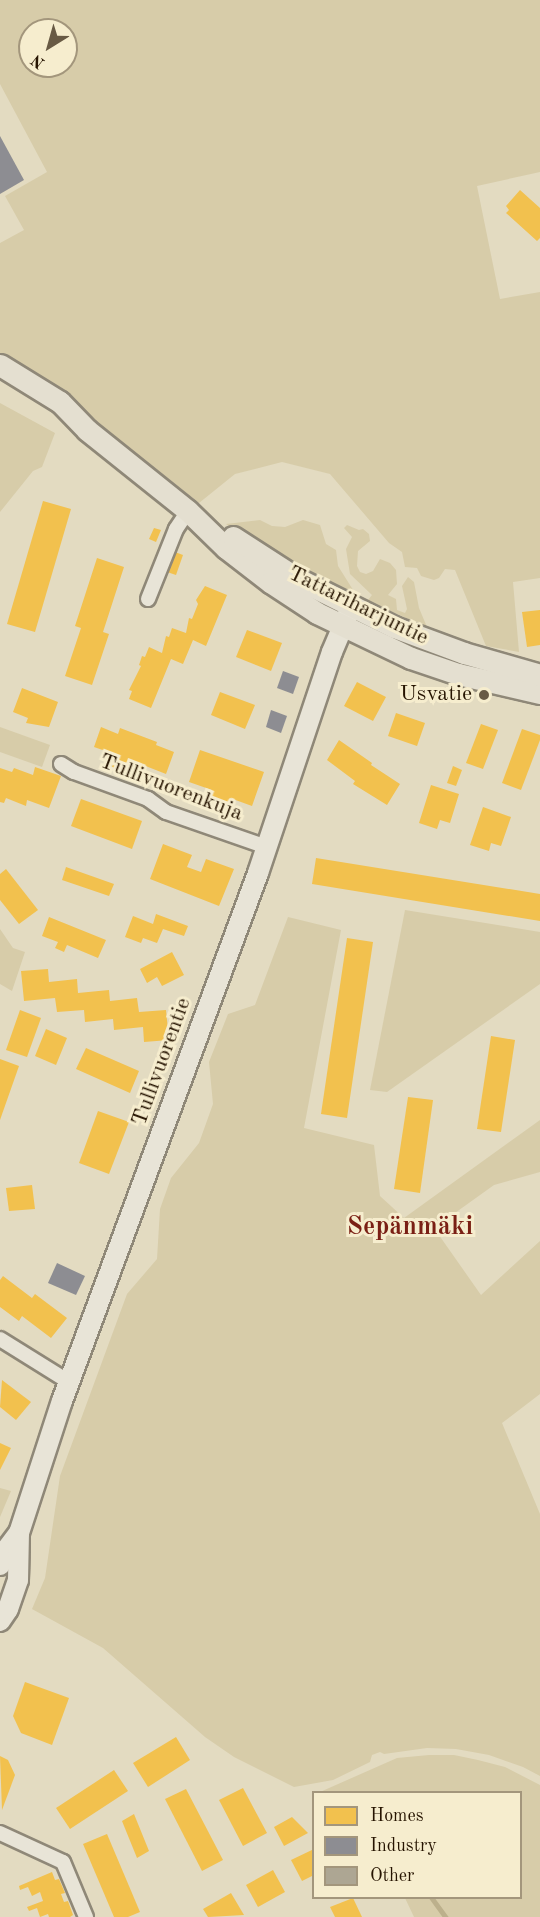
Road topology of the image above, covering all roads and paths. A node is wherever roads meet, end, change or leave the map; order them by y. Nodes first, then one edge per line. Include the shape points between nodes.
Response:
1 (0, 365) edge
2 (0, 381) edge
3 (87, 430) junction
4 (188, 511) junction
5 (148, 599) dead end
6 (351, 607) junction
7 (342, 627) junction
8 (540, 675) edge
9 (540, 693) edge
10 (61, 764) dead end
11 (267, 847) junction
12 (0, 1340) edge
13 (69, 1382) junction
14 (19, 1533) junction
15 (0, 1565) edge
16 (0, 1622) edge
17 (0, 1833) edge
18 (86, 1917) edge

1 - 3 main road, Tattariharjuntie via 60,402
2 - 3 main road, Tattariharjuntie
3 - 4 main road, Tattariharjuntie
4 - 5 street via 176,529
4 - 6 main road, Tattariharjuntie
4 - 7 main road, Tattariharjuntie via 226,548 270,582
6 - 7 main road, Tullivuorentie
6 - 8 main road, Tattariharjuntie via 424,640
7 - 9 main road, Tattariharjuntie via 458,674
7 - 11 main road, Tullivuorentie
10 - 11 street, Tullivuorenkuja via 148,799 166,812
11 - 13 main road, Tullivuorentie
12 - 13 street
13 - 14 main road, Tullivuorentie
14 - 15 main road, Tullivuorentie
14 - 16 main road, Tullivuorentie via 18,1580
17 - 18 street via 63,1862

